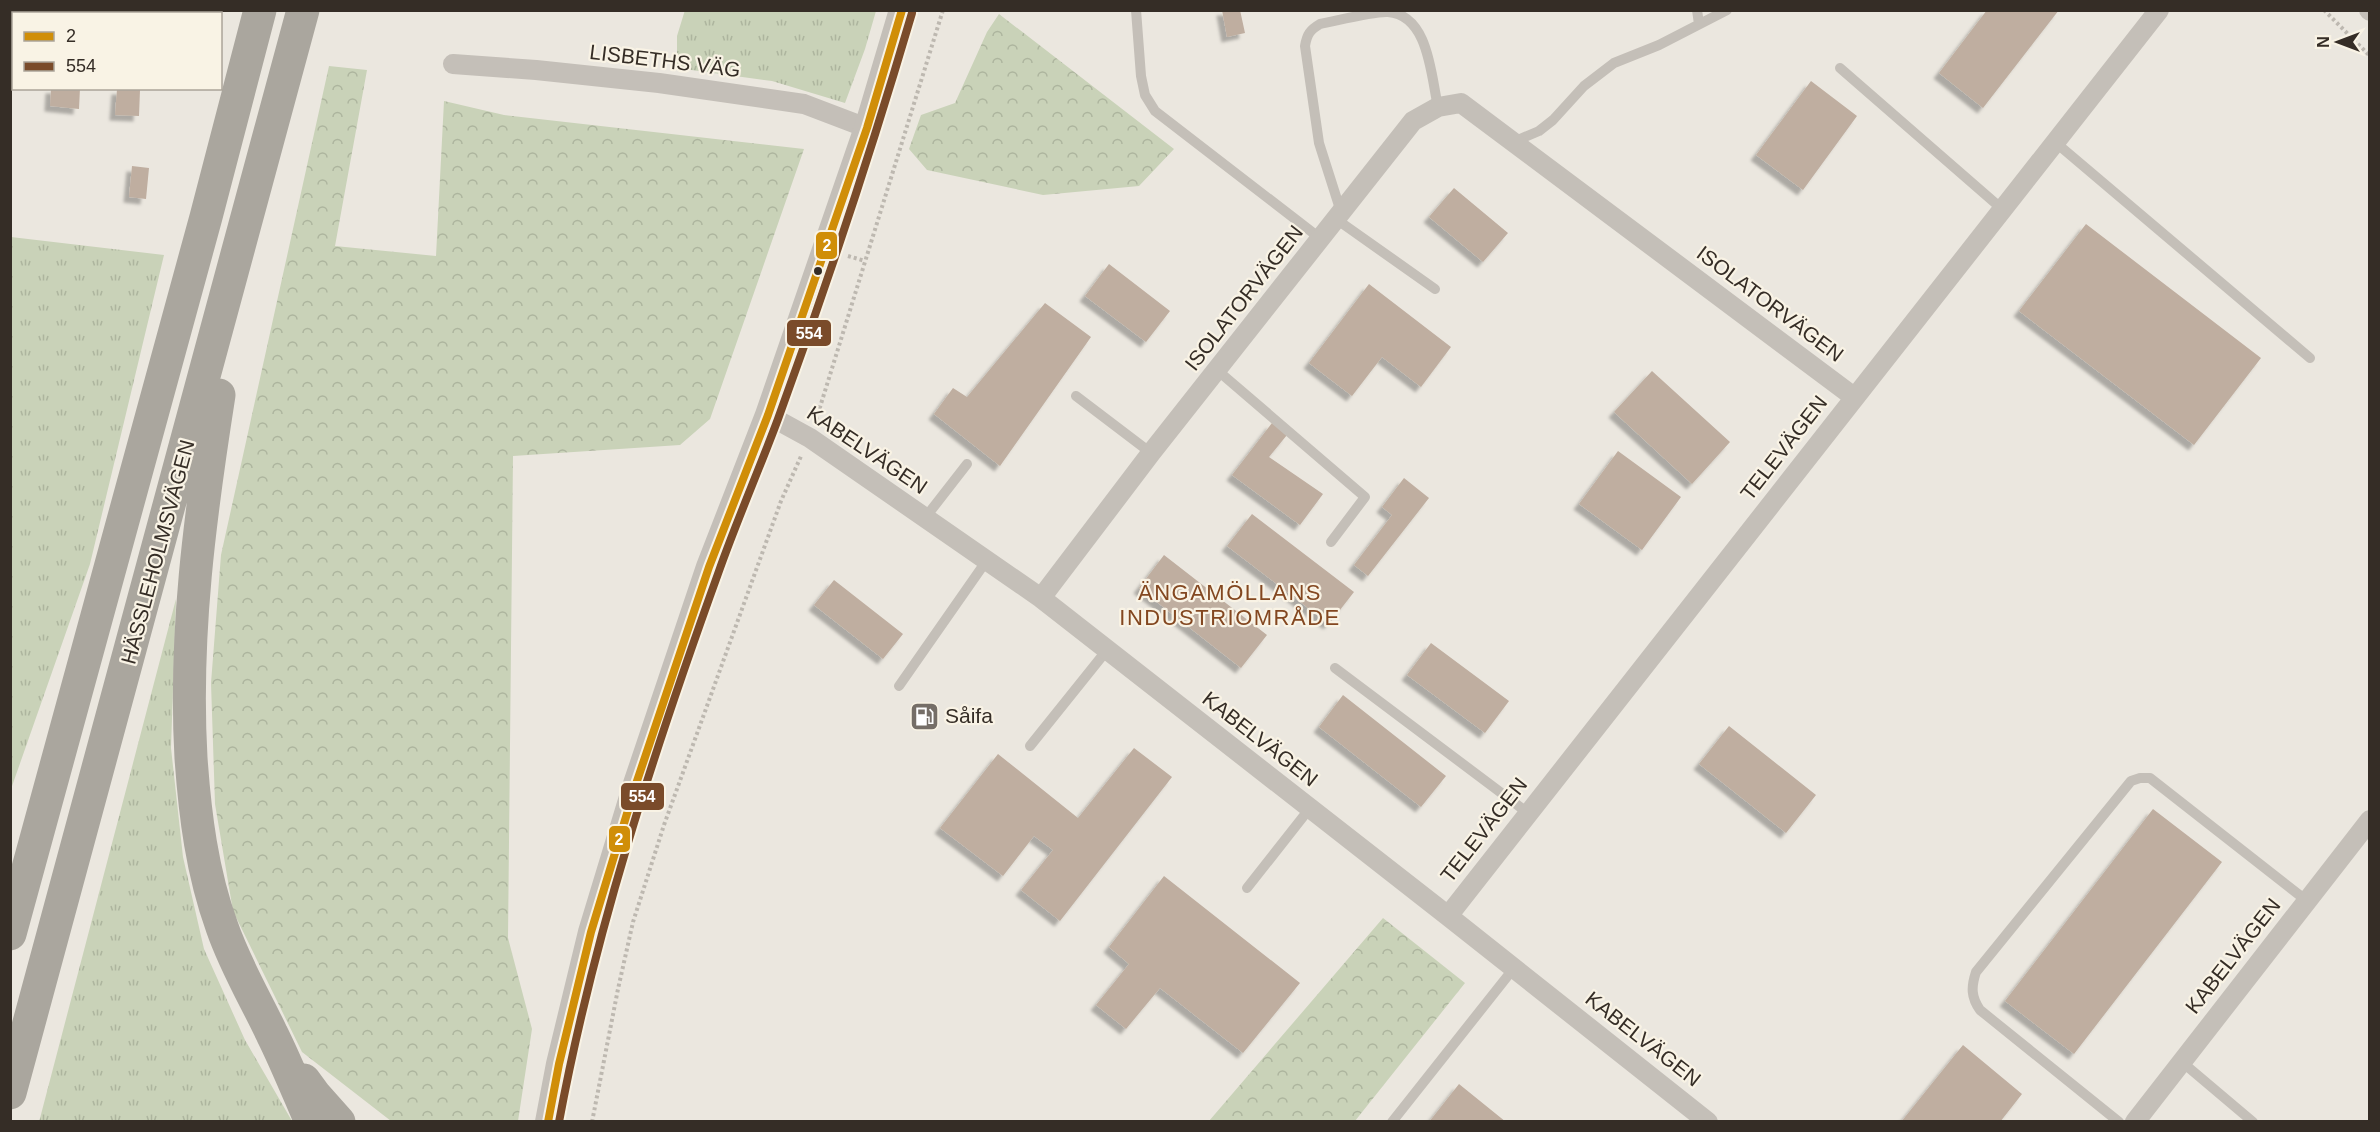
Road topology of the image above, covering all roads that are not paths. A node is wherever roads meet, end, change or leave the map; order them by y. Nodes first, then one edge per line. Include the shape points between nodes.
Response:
1 (260, 10) edge
2 (303, 10) edge
3 (902, 10) edge
4 (1136, 10) edge
5 (1697, 10) edge
6 (1727, 10) edge
7 (2159, 10) edge
8 (1332, 16) edge
9 (1699, 24) junction
10 (453, 64) dead end
11 (1840, 68) dead end
12 (1438, 107) junction
13 (867, 128) junction
14 (1514, 142) junction
15 (2055, 142) junction
16 (2002, 209) junction
17 (1338, 215) junction
18 (247, 226) junction
19 (1321, 239) junction
20 (1435, 289) dead end
21 (2310, 358) dead end
22 (1217, 370) junction
23 (1076, 396) dead end
24 (1854, 397) junction
25 (768, 415) junction
26 (1151, 453) junction
27 (967, 464) dead end
28 (925, 518) junction
29 (1332, 542) dead end
30 (987, 561) junction
31 (1041, 598) junction
32 (1107, 650) junction
33 (1335, 668) dead end
34 (899, 686) dead end
35 (1030, 746) dead end
36 (62, 747) junction
37 (1310, 808) junction
38 (1528, 813) junction
39 (2370, 820) edge
40 (10, 869) edge
41 (1247, 888) dead end
42 (2307, 901) junction
43 (1448, 916) junction
44 (10, 934) edge
45 (1514, 968) junction
46 (272, 1034) junction
47 (2182, 1062) junction
48 (10, 1093) edge
49 (311, 1122) edge
50 (339, 1122) edge
51 (548, 1122) edge
52 (1392, 1122) edge
53 (1708, 1122) edge
54 (2119, 1122) edge
55 (2135, 1122) edge
56 (2253, 1122) edge

1 - 36 highway, HÄSSLEHOLMSVÄGEN
2 - 18 highway, HÄSSLEHOLMSVÄGEN
3 - 13 street
4 - 19 lane via 1141,76 1155,111
5 - 9 lane
6 - 9 lane
7 - 15 street, TELEVÄGEN
8 - 12 lane via 1388,12 1411,22 1421,32
8 - 17 lane via 1310,30 1305,46 1319,144
9 - 14 lane via 1614,63 1584,86 1553,120
10 - 13 street, LISBETHS VÄG via 659,83 793,102
11 - 16 lane
12 - 14 street, ISOLATORVÄGEN via 1461,103
12 - 17 street, ISOLATORVÄGEN via 1413,121
13 - 25 street
14 - 24 street, ISOLATORVÄGEN
15 - 16 street, TELEVÄGEN
15 - 21 lane
16 - 24 street, TELEVÄGEN
17 - 19 street, ISOLATORVÄGEN
17 - 20 lane
18 - 46 highway via 195,566 189,708 197,826 212,895 237,965
18 - 48 highway, HÄSSLEHOLMSVÄGEN
19 - 22 street, ISOLATORVÄGEN
22 - 26 street, ISOLATORVÄGEN
22 - 29 lane via 1365,496
23 - 26 lane
24 - 38 street, TELEVÄGEN
25 - 28 street, KABELVÄGEN via 810,438
25 - 51 street via 709,567 636,784 591,932
26 - 31 street, ISOLATORVÄGEN
27 - 28 lane
28 - 30 street, KABELVÄGEN
30 - 31 street, KABELVÄGEN
30 - 34 lane
31 - 32 street, KABELVÄGEN
32 - 35 lane
32 - 37 street, KABELVÄGEN
33 - 38 lane
36 - 40 highway
36 - 44 highway, HÄSSLEHOLMSVÄGEN
37 - 41 lane
37 - 43 street, KABELVÄGEN
38 - 43 street, TELEVÄGEN
39 - 42 street, KABELVÄGEN
42 - 47 street, KABELVÄGEN
42 - 54 lane via 2150,778 2131,781 1976,972 1971,986 1980,1010
43 - 45 street, KABELVÄGEN
45 - 52 lane
45 - 53 street, KABELVÄGEN
46 - 49 highway
46 - 50 highway
47 - 55 street, KABELVÄGEN
47 - 56 lane

